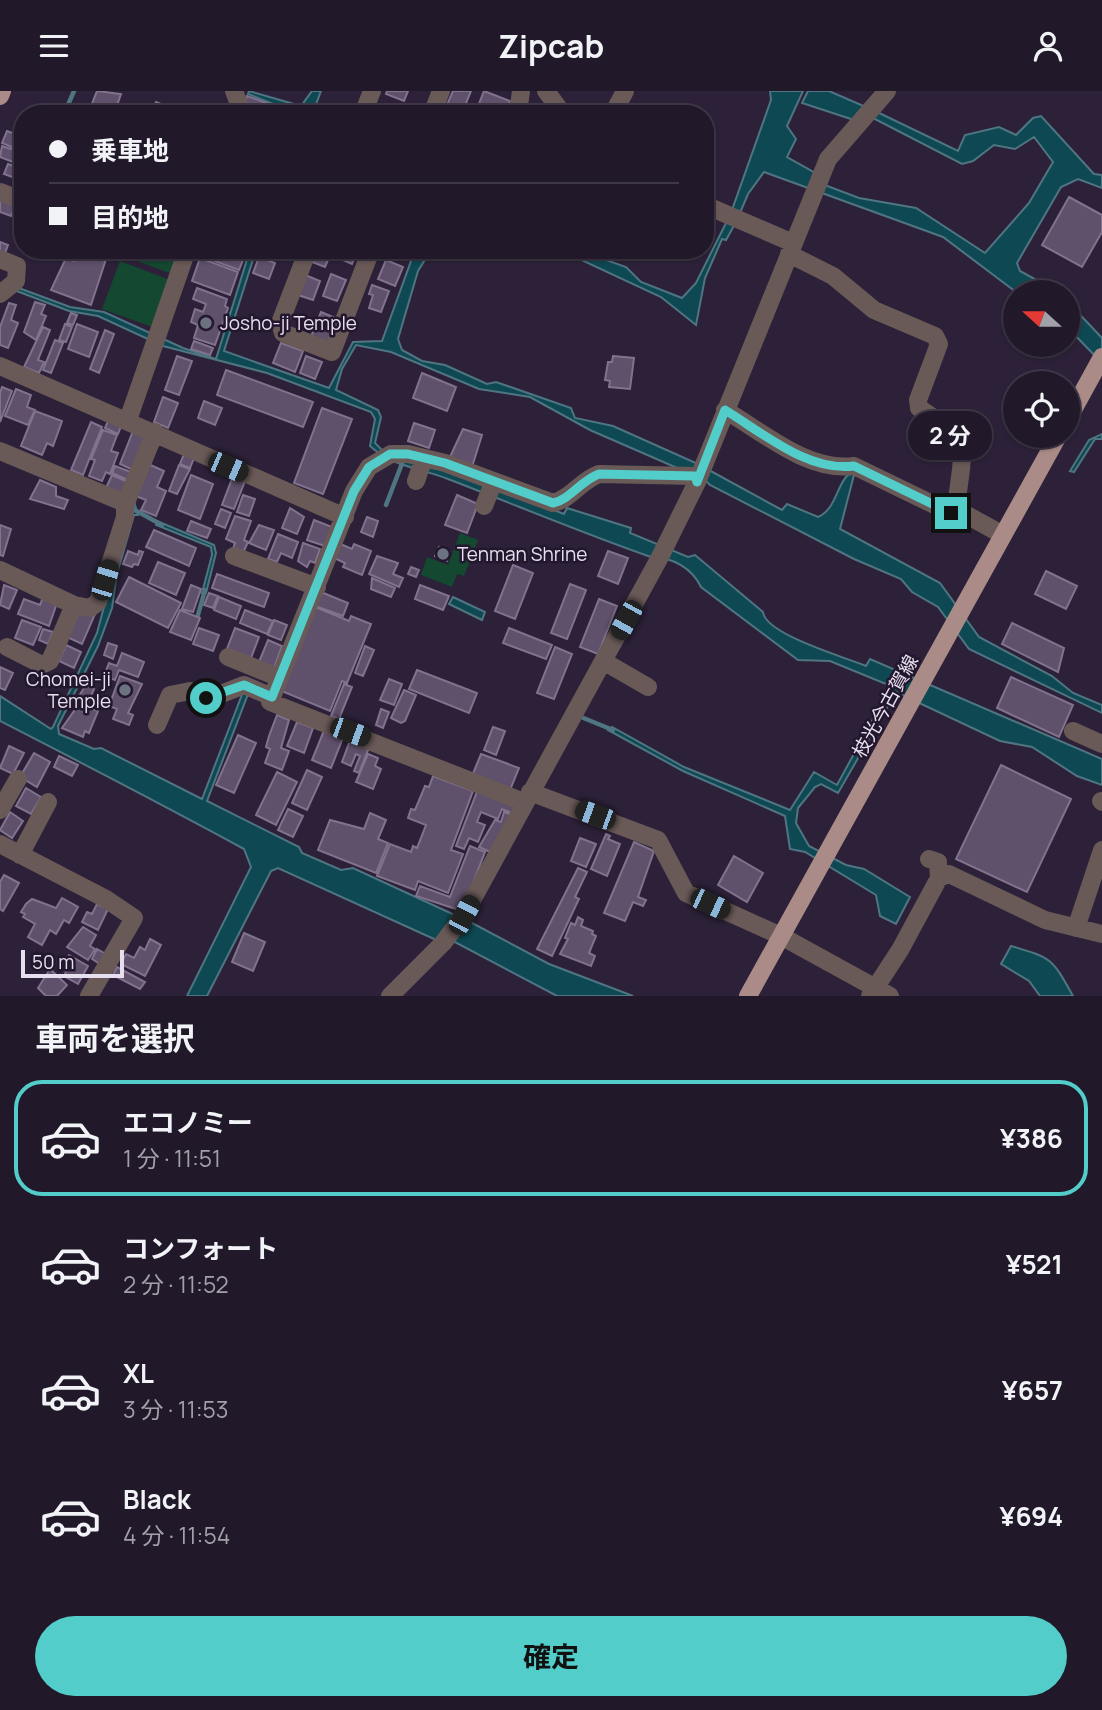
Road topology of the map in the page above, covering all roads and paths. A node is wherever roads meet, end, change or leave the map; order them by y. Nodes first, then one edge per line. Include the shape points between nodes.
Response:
1 (2, 91) edge
2 (0, 96) edge
3 (873, 103) edge
4 (714, 209) edge
5 (791, 249) junction
6 (0, 259) edge
7 (182, 259) edge
8 (305, 259) edge
9 (368, 259) edge
10 (0, 294) edge
11 (1102, 357) edge
12 (0, 366) edge
13 (1080, 397) edge
14 (725, 410) junction
15 (128, 420) junction
16 (155, 432) junction
17 (1051, 448) edge
18 (0, 451) edge
19 (699, 475) junction
20 (126, 500) junction
21 (956, 509) junction
22 (345, 517) junction
23 (1003, 535) junction
24 (234, 556) dead end
25 (0, 570) edge
26 (317, 587) junction
27 (74, 605) junction
28 (7, 647) dead end
29 (228, 657) dead end
30 (603, 661) junction
31 (280, 678) junction
32 (648, 687) dead end
33 (272, 697) junction
34 (157, 725) dead end
35 (1073, 731) dead end
36 (1102, 744) edge
37 (18, 779) dead end
38 (527, 797) junction
39 (48, 802) dead end
40 (0, 810) edge
41 (0, 844) edge
42 (1102, 850) edge
43 (20, 855) junction
44 (929, 859) dead end
45 (939, 878) junction
46 (1076, 928) junction
47 (1102, 934) edge
48 (781, 936) junction
49 (872, 992) edge
50 (89, 996) edge
51 (390, 996) edge
52 (748, 996) edge
53 (890, 996) edge

1 - 2 main road
3 - 5 street via 836,148
4 - 5 street
5 - 14 street
5 - 21 street via 874,310 935,336 939,344 918,400 919,408 946,425 962,447
6 - 10 street via 17,266 16,281
7 - 15 street
8 - 9 street via 280,323 283,333 332,352
11 - 13 main road
12 - 15 street
14 - 19 street
14 - 21 street via 803,458 837,468 854,466 951,513
15 - 16 street
16 - 20 street
16 - 22 street
17 - 23 main road, 枝光今古賀線
18 - 20 street
19 - 22 street via 599,474 586,478 564,500 553,503 489,493 420,469 408,454 369,467
19 - 30 street
20 - 27 street via 125,517 98,602 90,608
21 - 23 street
22 - 26 street
23 - 48 main road, 枝光今古賀線
24 - 26 street
25 - 27 street
26 - 31 street
27 - 28 street via 50,660 42,665
29 - 31 street
30 - 32 street
30 - 38 street
31 - 33 street
33 - 34 street via 249,687 206,698 190,691 170,695
33 - 38 street via 270,702
35 - 36 street
37 - 40 street
38 - 48 street via 658,840 686,893
38 - 51 street via 464,915
39 - 43 street
41 - 43 street
42 - 46 street
43 - 50 street via 134,918
44 - 45 street via 937,862
45 - 46 street via 949,874 1045,920
45 - 49 street
46 - 47 street
48 - 49 street
48 - 52 main road, 枝光今古賀線
49 - 53 street

